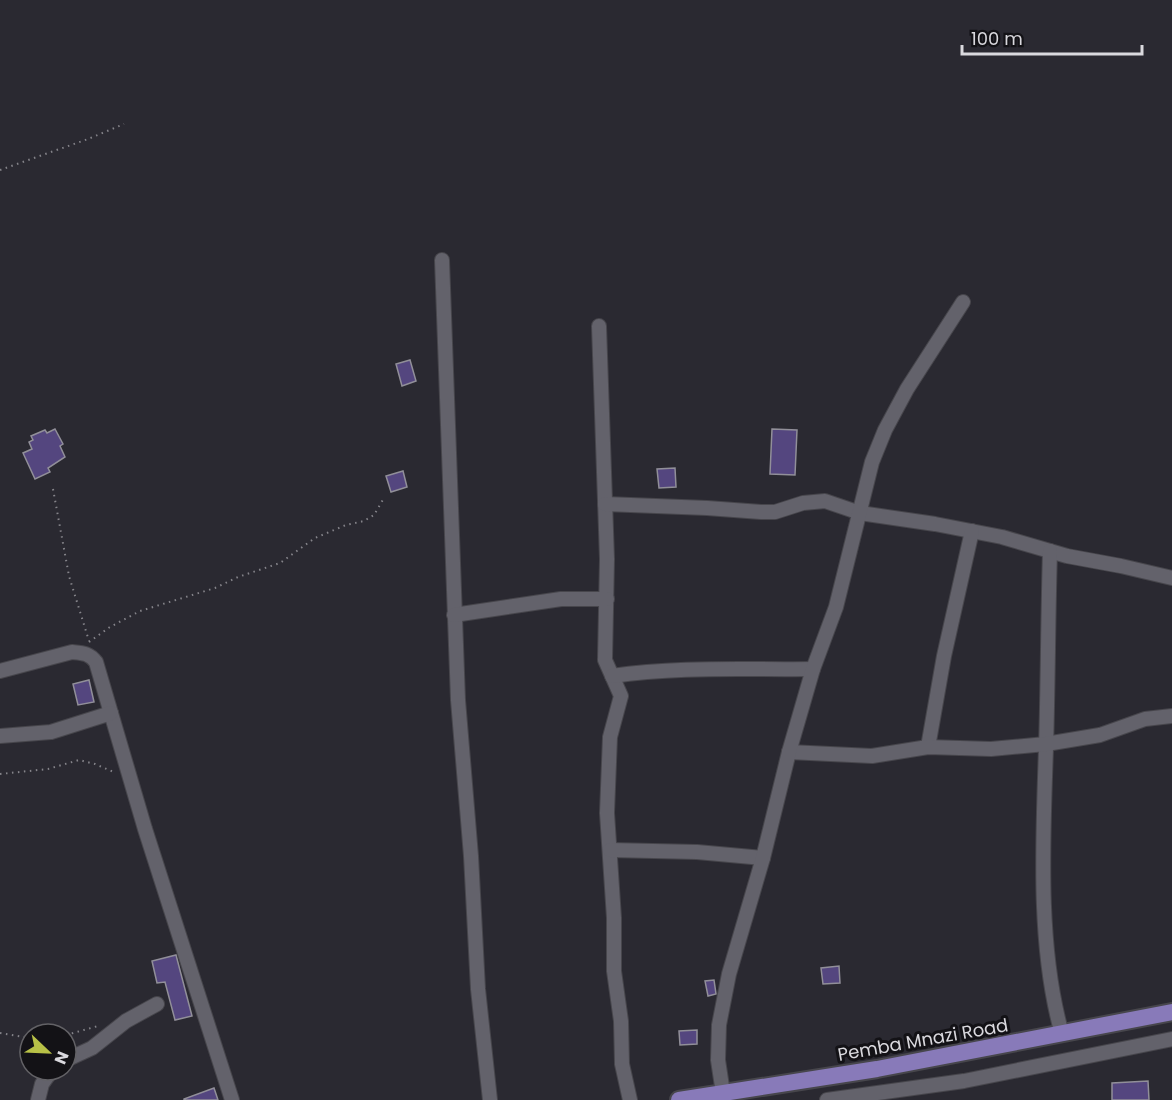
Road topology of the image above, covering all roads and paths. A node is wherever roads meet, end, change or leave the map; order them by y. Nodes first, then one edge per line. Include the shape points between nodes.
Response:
1 (124, 124) dead end
2 (0, 170) edge
3 (442, 260) dead end
4 (963, 302) dead end
5 (599, 326) dead end
6 (53, 489) dead end
7 (384, 498) dead end
8 (605, 504) junction
9 (860, 513) junction
10 (972, 531) junction
11 (1050, 551) junction
12 (1172, 578) edge
13 (607, 599) junction
14 (454, 615) junction
15 (90, 649) junction
16 (813, 669) junction
17 (0, 671) edge
18 (612, 676) junction
19 (111, 713) junction
20 (1172, 716) edge
21 (0, 736) edge
22 (1046, 744) junction
23 (928, 747) junction
24 (789, 752) junction
25 (0, 774) edge
26 (131, 778) junction
27 (610, 850) junction
28 (763, 858) junction
29 (157, 1004) dead end
30 (1172, 1012) edge
31 (0, 1033) edge
32 (1062, 1034) junction
33 (18, 1036) edge
34 (1172, 1039) edge
35 (78, 1054) edge
36 (43, 1082) edge
37 (723, 1093) junction
38 (38, 1100) edge
39 (232, 1100) edge
40 (490, 1100) edge
41 (630, 1100) edge
42 (679, 1100) edge
43 (827, 1100) edge

1 - 2 path
3 - 14 street
4 - 9 street via 885,430 872,462
5 - 8 street
6 - 15 path via 65,560
7 - 15 path via 374,515 364,521 315,538 280,563 140,611 110,627
8 - 9 street via 775,512 825,501
8 - 13 street
9 - 10 street
9 - 16 street via 836,607
10 - 11 street
10 - 23 street
11 - 12 street
11 - 22 street
13 - 14 street via 561,599
13 - 18 street via 605,660
14 - 40 street via 478,989
15 - 17 street
15 - 19 street
16 - 18 street via 650,670
16 - 24 street
18 - 27 street via 621,696 610,737
19 - 21 street via 51,732
19 - 26 street
20 - 22 street
22 - 23 street via 991,749
22 - 32 street via 1046,928 1054,1005
23 - 24 street via 872,756
24 - 28 street
25 - 26 path via 42,770 79,760
26 - 39 street
27 - 28 street
27 - 41 street via 622,1064
28 - 37 street via 729,974 719,1025 718,1060
29 - 35 street
30 - 32 main road, Pemba Mnazi Road
31 - 33 path
32 - 37 main road, Pemba Mnazi Road via 877,1070
34 - 43 street via 964,1081
36 - 38 street
37 - 42 main road, Pemba Mnazi Road

